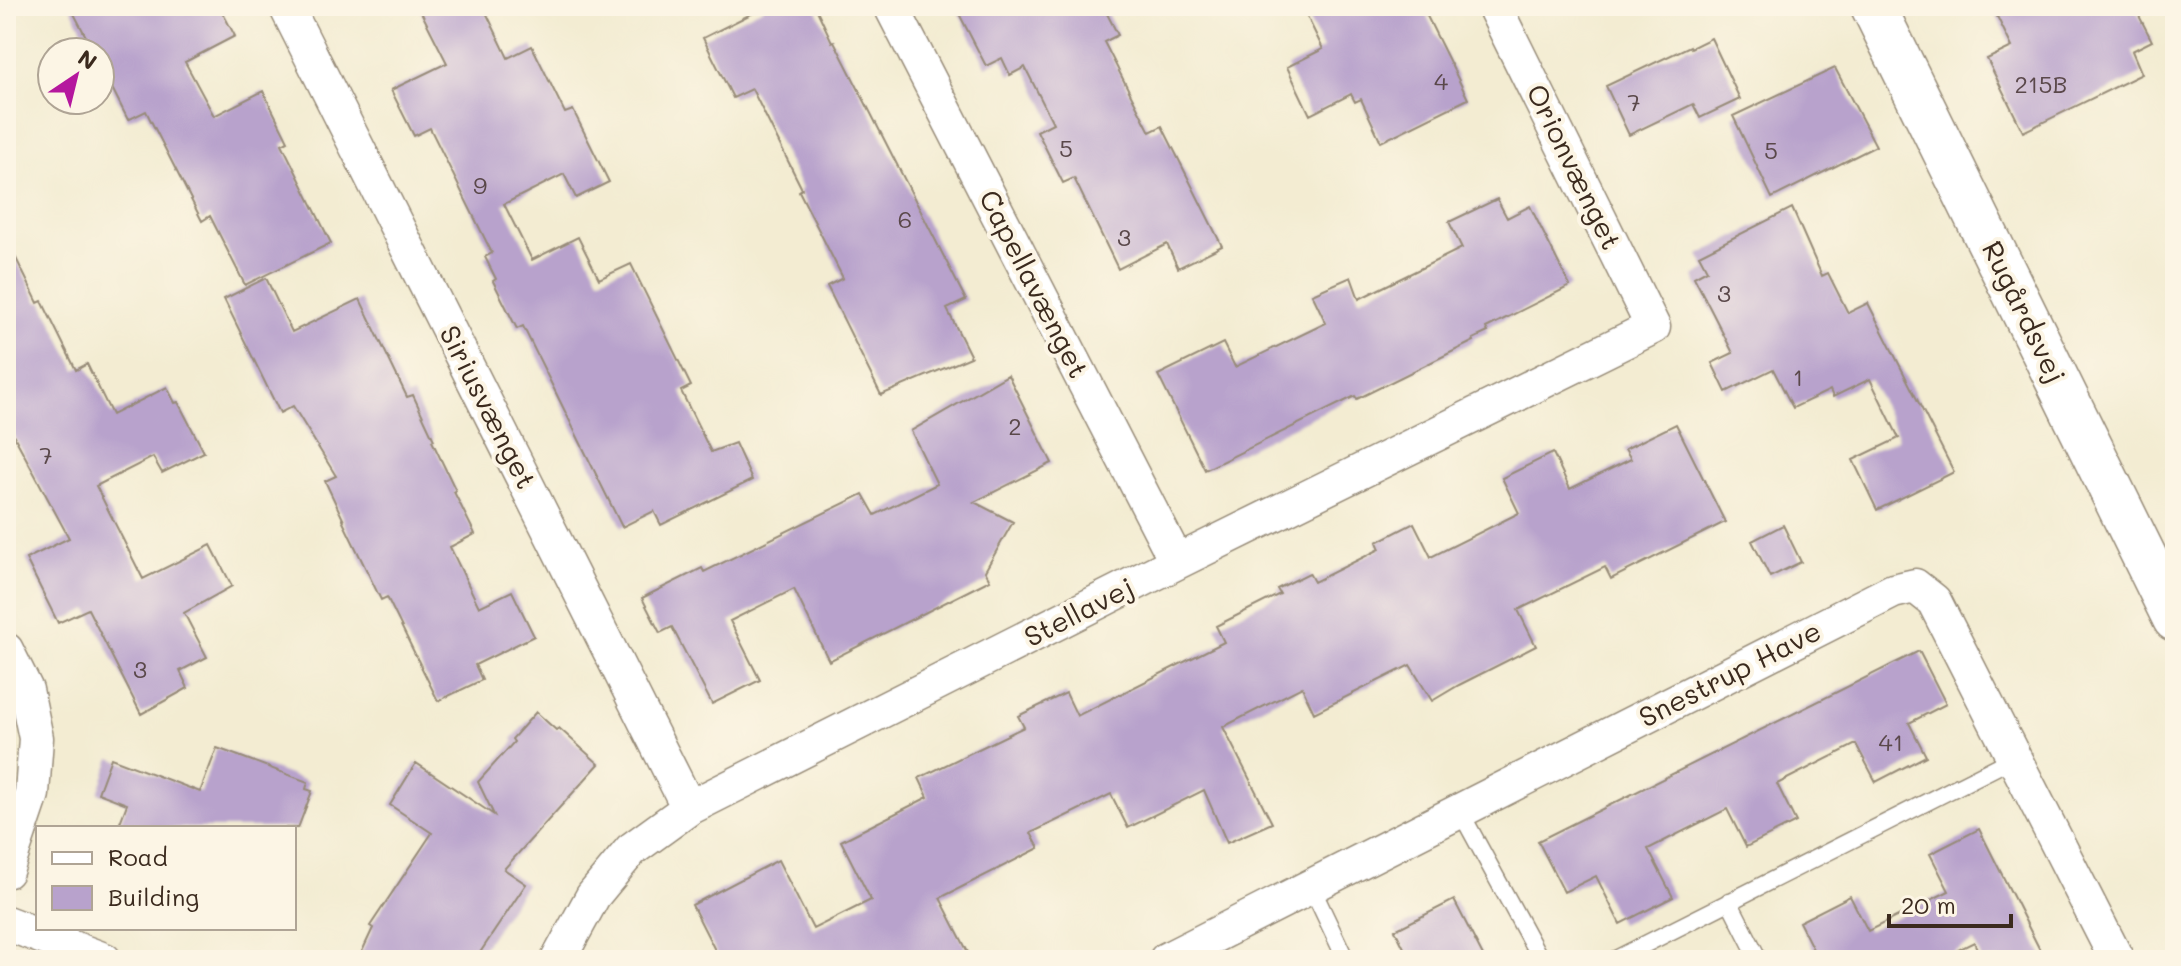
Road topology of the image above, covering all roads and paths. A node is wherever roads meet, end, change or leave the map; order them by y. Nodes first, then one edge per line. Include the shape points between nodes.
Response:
1 (286, 6) edge
2 (891, 6) edge
3 (1494, 6) edge
4 (1873, 6) edge
5 (1653, 327) joint
6 (1177, 562) junction
7 (2175, 619) edge
8 (6, 650) edge
9 (2014, 758) junction
10 (689, 808) junction
11 (1460, 811) junction
12 (6, 871) edge
13 (1311, 886) junction
14 (1729, 901) junction
15 (6, 923) edge
16 (104, 960) edge
17 (558, 960) edge
18 (1166, 960) edge
19 (1346, 960) edge
20 (1541, 960) edge
21 (1614, 960) edge
22 (1759, 960) edge
23 (2117, 960) edge

1 - 10 street, Siriusvænget
2 - 6 street, Capellavænget
3 - 5 street, Orionvænget
4 - 7 main road, Rugårdsvej
5 - 6 street, Stellavej
6 - 10 street, Stellavej
8 - 12 street via 26,690 36,738 32,794
9 - 11 street, Snestrup Have via 1934,601 1915,586 1893,591
9 - 14 lane
9 - 23 street, Snestrup Have
10 - 17 street, Stellavej via 631,850 593,896
11 - 13 street, Snestrup Have
11 - 20 lane
13 - 18 street, Snestrup Have
13 - 19 lane
14 - 21 lane
14 - 22 lane
15 - 16 street

